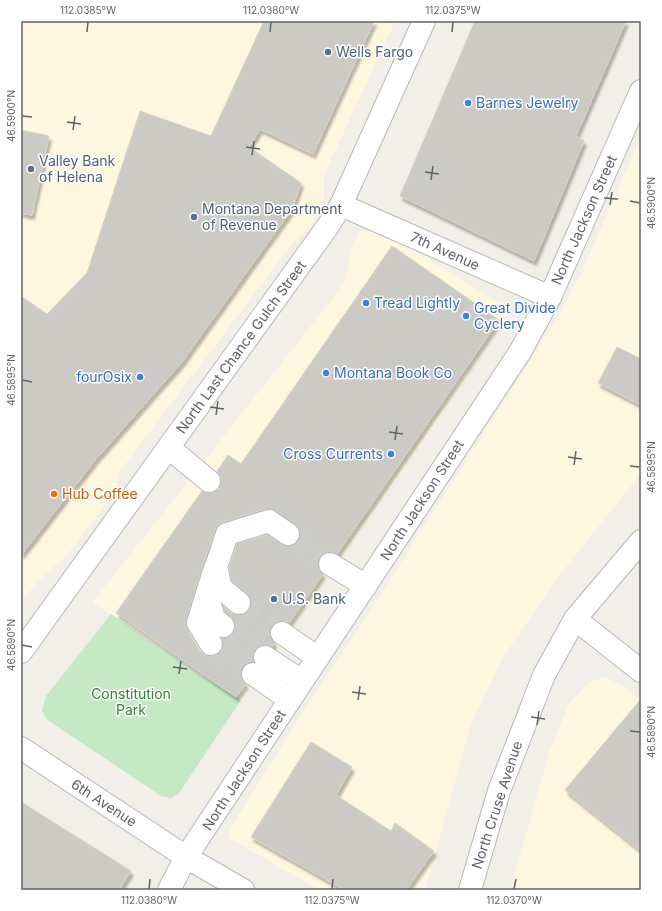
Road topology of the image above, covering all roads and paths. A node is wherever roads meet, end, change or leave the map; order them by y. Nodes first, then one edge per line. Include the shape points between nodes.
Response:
1 (424, 21) edge
2 (641, 91) edge
3 (341, 205) junction
4 (550, 297) junction
5 (169, 448) junction
6 (209, 482) dead end
7 (288, 534) tunnel mouth
8 (641, 541) edge
9 (330, 564) tunnel mouth
10 (216, 567) junction
11 (366, 586) junction
12 (239, 603) tunnel mouth
13 (575, 619) junction
14 (282, 633) tunnel mouth
15 (217, 635) tunnel mouth
16 (21, 652) edge
17 (318, 658) junction
18 (641, 671) edge
19 (302, 682) junction
20 (290, 700) junction
21 (21, 748) edge
22 (186, 857) junction
23 (169, 890) edge
24 (243, 890) edge
25 (470, 890) edge

1 - 3 street, North Last Chance Gulch Street
2 - 4 street, North Jackson Street
3 - 4 street, 7th Avenue
3 - 5 street, North Last Chance Gulch Street
4 - 11 street, North Jackson Street via 520,352
5 - 6 street
5 - 16 street, North Last Chance Gulch Street
7 - 10 street via 269,521 227,534
8 - 13 street, North Cruse Avenue
9 - 11 street
10 - 12 street via 221,588
10 - 15 street via 207,594
11 - 17 street, North Jackson Street
13 - 18 street
13 - 25 street, North Cruse Avenue via 544,675 499,791
14 - 17 street
17 - 19 street, North Jackson Street
19 - 20 street, North Jackson Street
19 - 20 street via 259,665
20 - 22 street, North Jackson Street
21 - 22 street, 6th Avenue
22 - 23 street, North Jackson Street
22 - 24 street, 6th Avenue

